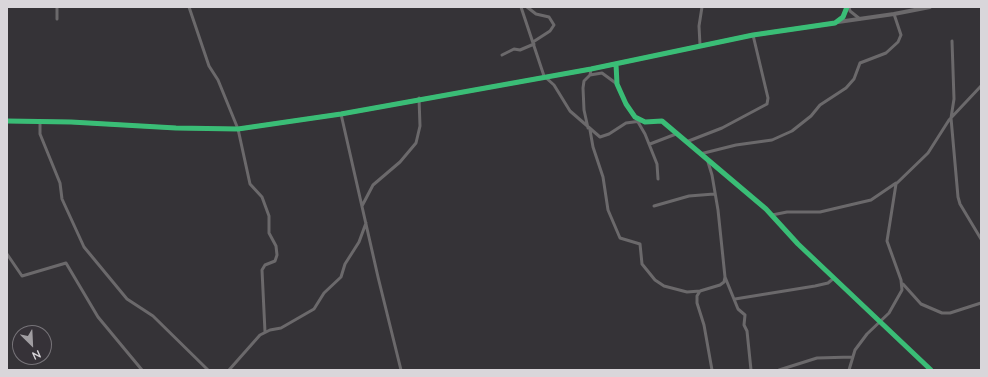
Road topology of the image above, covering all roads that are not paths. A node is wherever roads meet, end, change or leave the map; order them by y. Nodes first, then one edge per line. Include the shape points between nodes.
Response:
1 (56, 7) edge
2 (189, 7) edge
3 (521, 7) edge
4 (527, 7) edge
5 (702, 7) edge
6 (848, 7) edge
7 (930, 7) edge
8 (894, 14) junction
9 (57, 19) dead end
10 (860, 19) junction
11 (835, 23) junction
12 (753, 34) junction
13 (952, 40) dead end
14 (534, 43) junction
15 (700, 45) junction
16 (502, 54) dead end
17 (616, 64) junction
18 (591, 69) junction
19 (590, 75) junction
20 (544, 76) junction
21 (618, 84) junction
22 (981, 86) edge
23 (419, 98) junction
24 (341, 114) junction
25 (951, 118) junction
26 (7, 121) edge
27 (640, 121) junction
28 (40, 123) junction
29 (238, 129) junction
30 (589, 129) junction
31 (676, 134) junction
32 (686, 142) junction
33 (650, 144) junction
34 (700, 154) junction
35 (707, 160) junction
36 (658, 179) dead end
37 (896, 183) junction
38 (714, 194) junction
39 (654, 206) dead end
40 (362, 207) junction
41 (772, 215) junction
42 (366, 223) junction
43 (981, 239) edge
44 (7, 254) edge
45 (725, 277) junction
46 (834, 278) junction
47 (902, 282) junction
48 (700, 291) junction
49 (735, 299) junction
50 (981, 303) edge
51 (879, 322) junction
52 (265, 332) junction
53 (852, 357) junction
54 (142, 370) edge
55 (208, 370) edge
56 (229, 370) edge
57 (401, 370) edge
58 (712, 370) edge
59 (751, 370) edge
60 (779, 370) edge
61 (849, 370) edge
62 (931, 370) edge

1 - 9 street
2 - 29 street via 209,66 218,80
3 - 14 street
4 - 14 street via 536,14 549,18 554,25
5 - 15 street
6 - 10 street
6 - 11 street via 843,17
7 - 8 street
8 - 10 street
8 - 34 street via 900,35 898,42 883,54 860,63 854,79 846,88 820,105 792,131 772,140
10 - 11 street
11 - 12 street
12 - 15 street
12 - 32 street via 768,98 767,104 722,128
13 - 25 street via 954,93
14 - 16 street via 520,50
14 - 20 street
15 - 17 street
17 - 18 street
17 - 21 street
18 - 19 street
18 - 20 street
19 - 21 street via 602,73
19 - 30 street via 584,81 583,88 584,110
20 - 23 street
20 - 30 street via 554,85 566,107
21 - 27 street via 633,114
22 - 25 street
23 - 24 street
23 - 40 street via 420,126 416,143 400,162 373,185
24 - 29 street
24 - 40 street
25 - 37 street via 928,154
25 - 43 street via 958,197
26 - 28 street
27 - 30 street via 622,124 604,136
27 - 31 street via 662,121
27 - 33 street
28 - 29 street
28 - 55 street via 40,134 60,183 62,199 84,247 127,299 153,316
29 - 52 street via 250,184 262,197 269,216 269,232 277,250 276,260 265,265 261,273
30 - 48 street via 603,177 608,210 620,238 640,244 642,264 661,284 687,292
31 - 32 street
31 - 33 street
32 - 34 street
33 - 36 street via 658,167
34 - 35 street
35 - 38 street
35 - 41 street
37 - 41 street via 871,200 820,212 787,212
37 - 47 street via 887,241
38 - 39 street via 689,196
38 - 45 street
40 - 42 street
41 - 46 street
42 - 52 street via 341,277 324,293 314,309 281,328
42 - 57 street
44 - 54 street via 22,276 66,263 98,317
45 - 48 street via 722,284
45 - 49 street
46 - 49 street via 828,283 815,286
46 - 51 street
47 - 50 street via 919,303 942,313
47 - 51 street via 902,290 895,305
48 - 58 street via 697,303 704,325
49 - 59 street via 738,310 745,315 744,325
51 - 53 street via 857,346
51 - 62 street
52 - 56 street
53 - 60 street via 817,358
53 - 61 street

